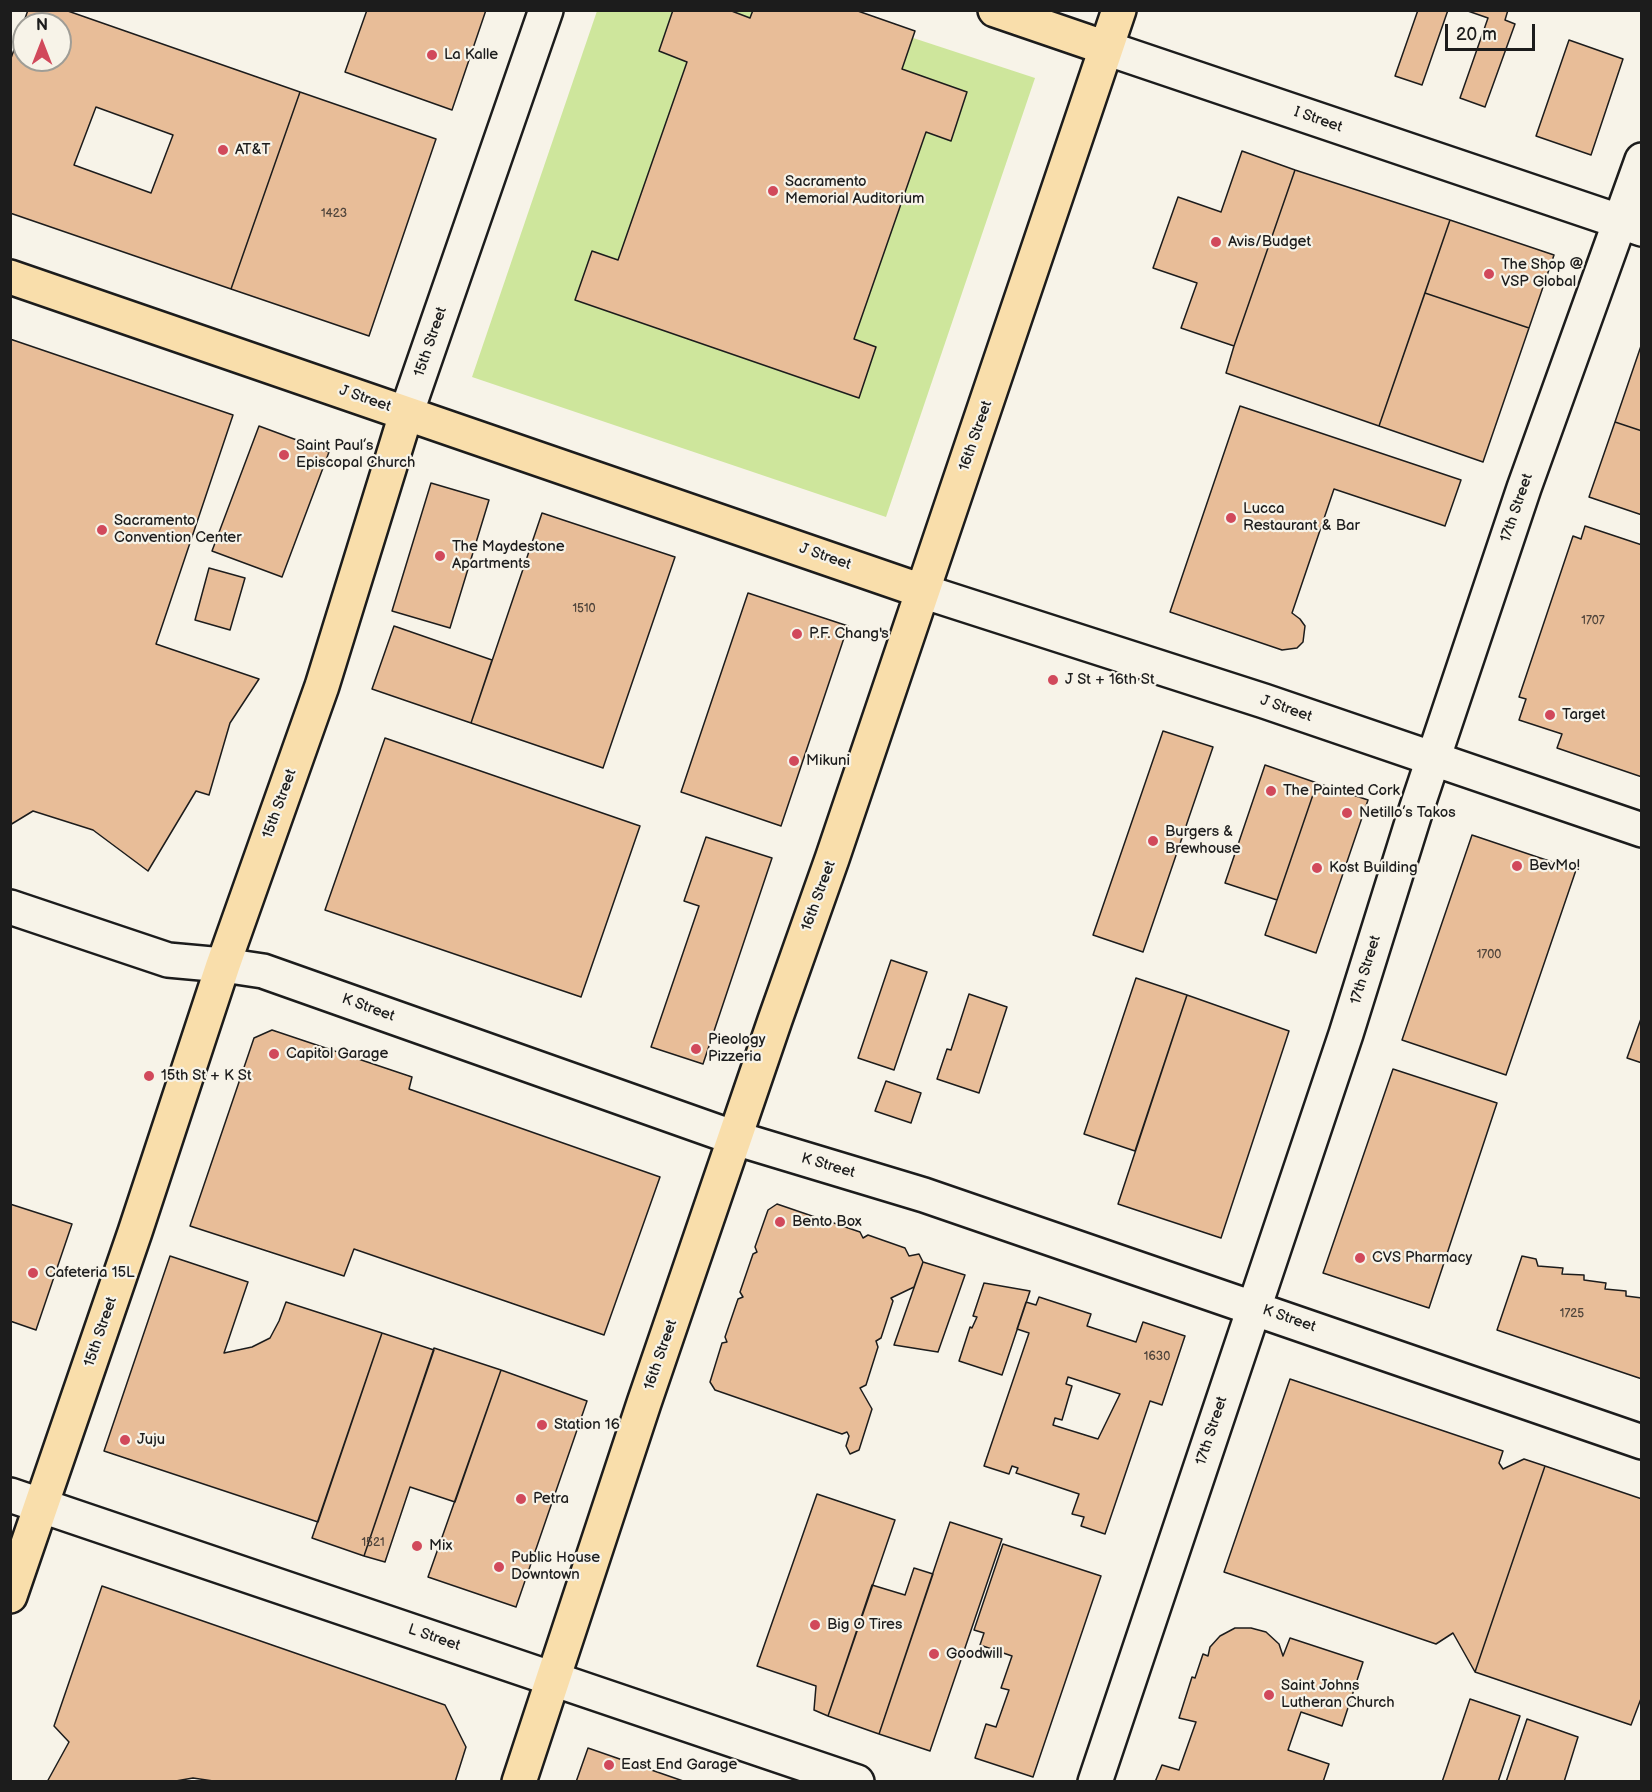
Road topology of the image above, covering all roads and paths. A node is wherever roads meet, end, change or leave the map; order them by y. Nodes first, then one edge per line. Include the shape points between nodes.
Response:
1 (546, 10) edge
2 (994, 10) edge
3 (1119, 10) edge
4 (1106, 48) junction
5 (1640, 165) edge
6 (1630, 226) edge
7 (10, 277) edge
8 (406, 414) junction
9 (922, 591) junction
10 (1433, 759) junction
11 (1641, 830) edge
12 (10, 907) edge
13 (223, 964) junction
14 (735, 1138) junction
15 (1253, 1307) junction
16 (1641, 1442) edge
17 (10, 1495) edge
18 (42, 1505) junction
19 (10, 1596) edge
20 (552, 1679) junction
21 (519, 1782) edge
22 (857, 1782) edge
23 (1095, 1782) edge

1 - 8 street, 15th Street
2 - 4 main road, I Street
3 - 4 main road, 16th Street
4 - 6 street, I Street
4 - 9 main road, 16th Street
5 - 6 street, 17th Street
6 - 10 street, 17th Street via 1524,488
7 - 8 main road, J Street
8 - 9 main road, J Street
8 - 13 main road, 15th Street via 321,686
9 - 10 street, J Street
9 - 14 main road, 16th Street
10 - 11 street, J Street
10 - 15 street, 17th Street via 1346,1034
12 - 13 street, K Street via 168,960
13 - 14 street, K Street via 263,970
13 - 18 main road, 15th Street
14 - 15 street, K Street via 924,1195
14 - 20 main road, 16th Street
15 - 16 street, K Street
15 - 23 street, 17th Street
17 - 18 street, L Street
18 - 19 main road, 15th Street
18 - 20 street, L Street
20 - 21 main road, 16th Street
20 - 22 street, L Street

